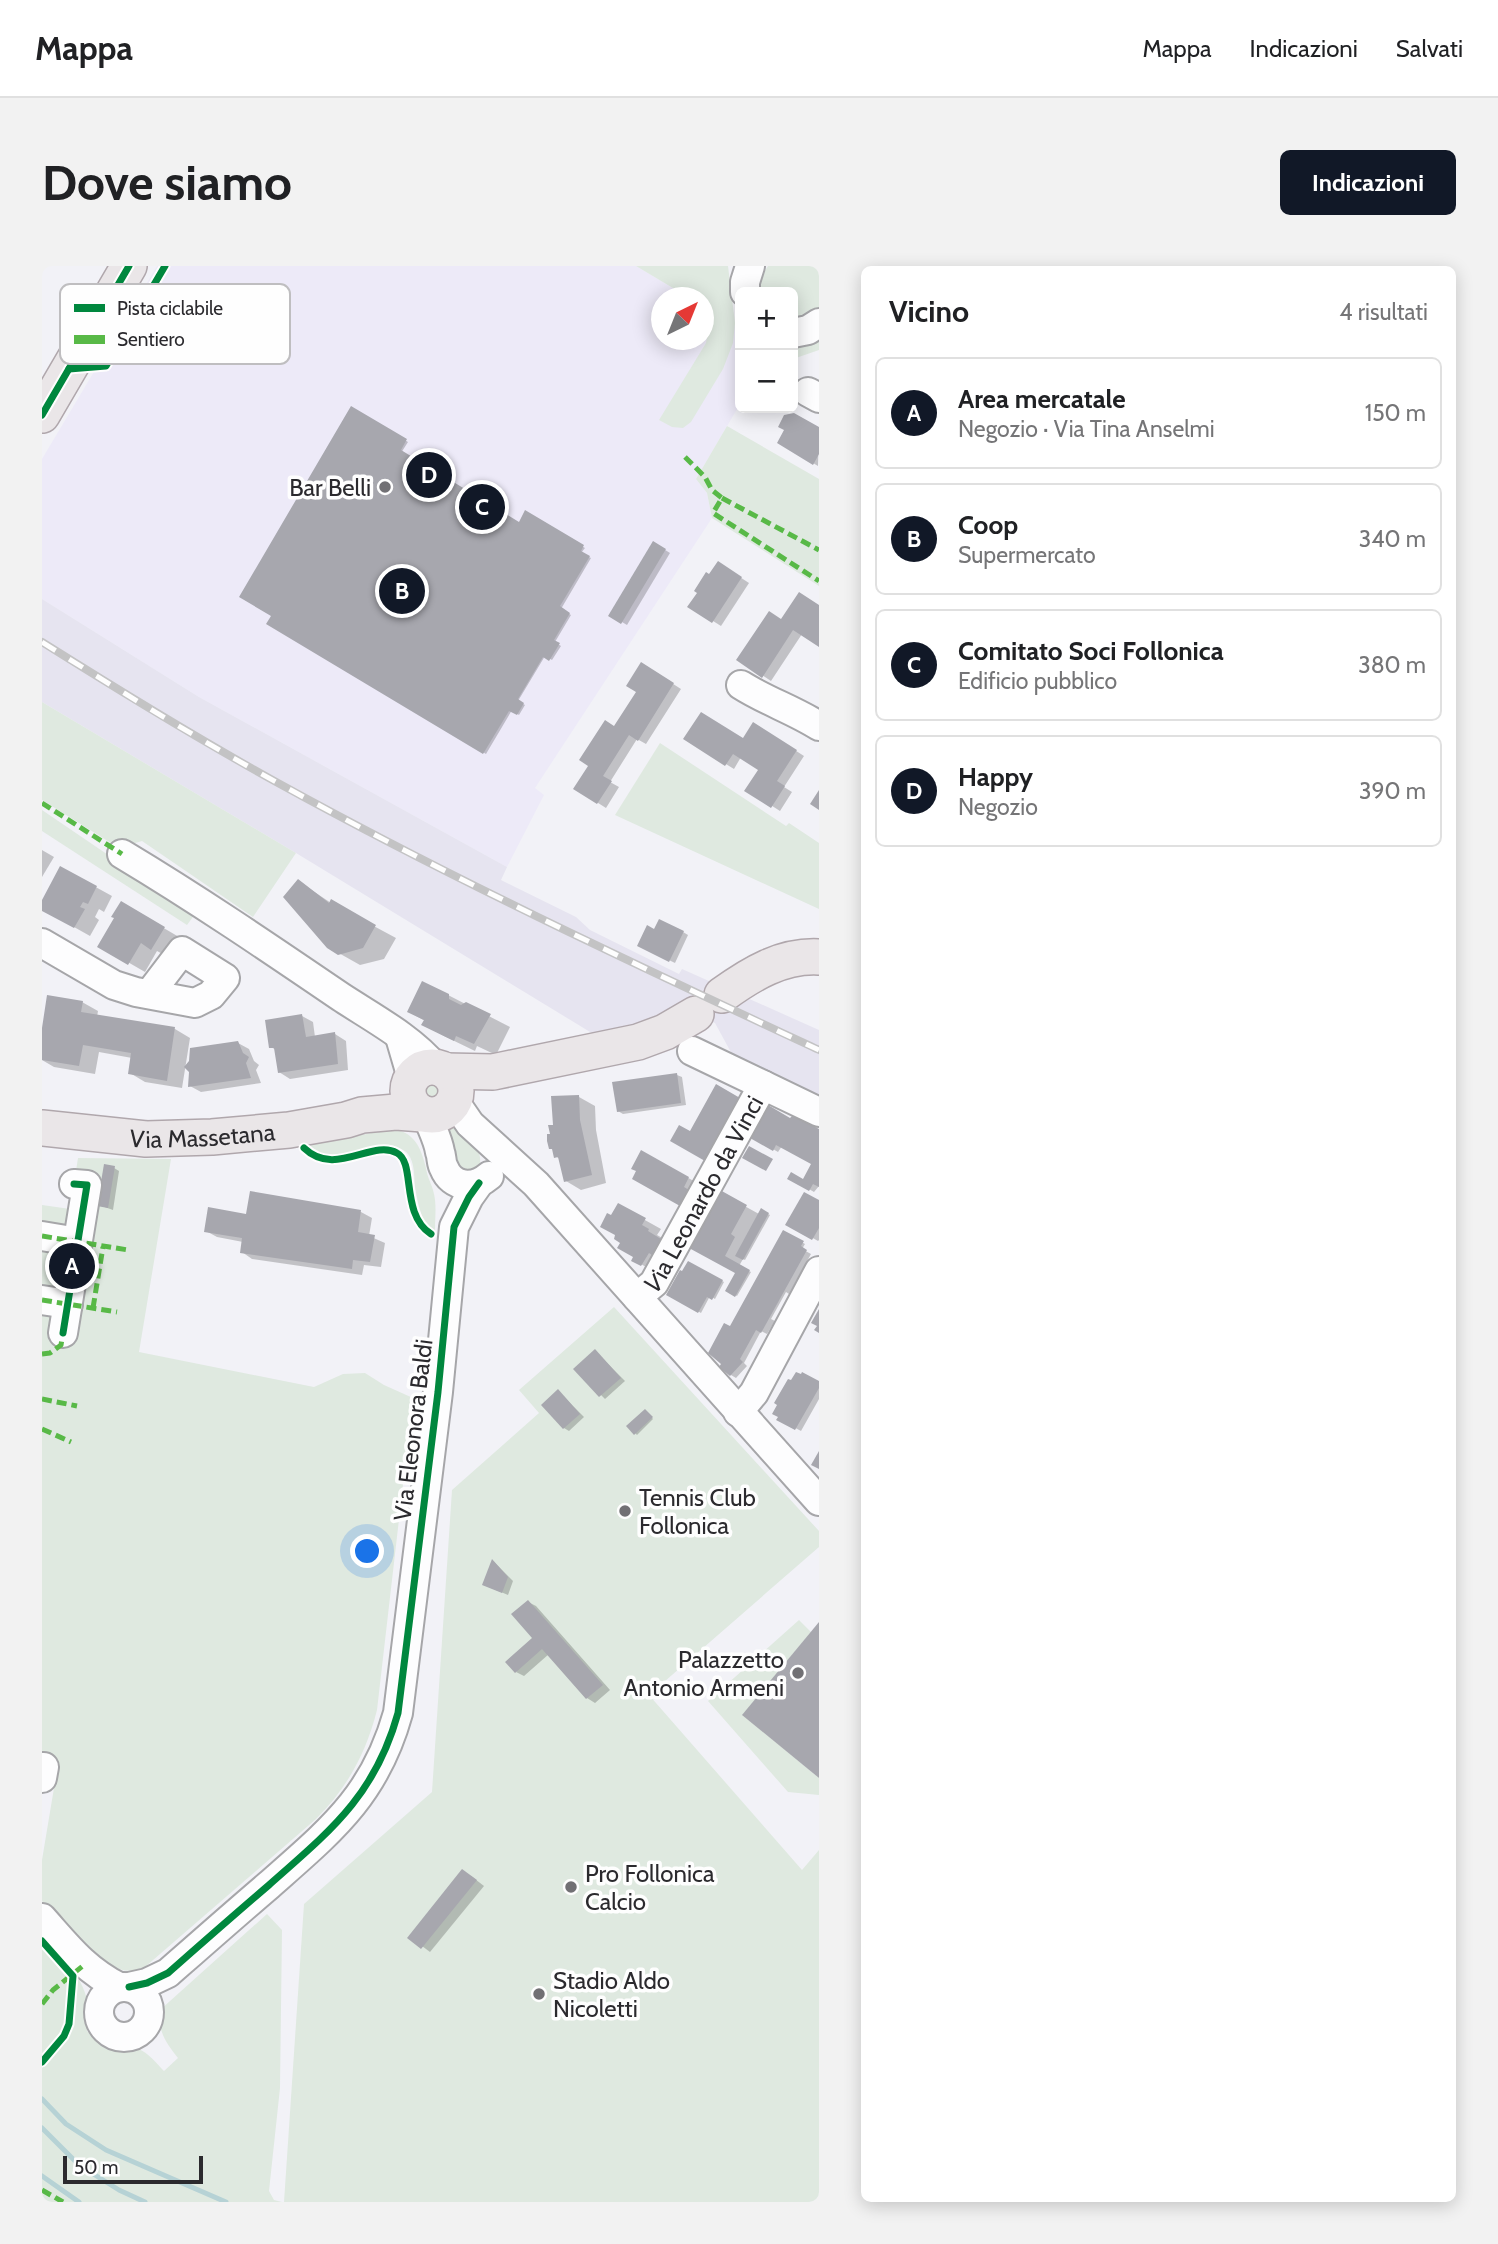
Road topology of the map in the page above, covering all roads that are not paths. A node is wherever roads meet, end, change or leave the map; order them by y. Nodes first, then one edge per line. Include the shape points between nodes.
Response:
1 (129, 266) edge
2 (118, 284) edge
3 (72, 364) edge
4 (42, 415) edge
5 (741, 685) dead end
6 (819, 726) edge
7 (122, 854) dead end
8 (42, 943) edge
9 (819, 957) edge
10 (150, 993) dead end
11 (692, 1051) dead end
12 (763, 1085) junction
13 (433, 1090) junction
14 (819, 1112) edge
15 (42, 1128) edge
16 (494, 1147) junction
17 (446, 1174) junction
18 (485, 1180) junction
19 (74, 1184) dead end
20 (547, 1196) junction
21 (454, 1227) junction
22 (42, 1236) edge
23 (78, 1242) junction
24 (819, 1271) edge
25 (637, 1297) junction
26 (55, 1302) edge
27 (63, 1333) dead end
28 (738, 1412) junction
29 (819, 1501) edge
30 (42, 1918) edge
31 (84, 1965) junction
32 (168, 1973) junction
33 (124, 1987) junction
34 (99, 2007) junction
35 (149, 2007) junction

1 - 2 main road
3 - 4 main road
5 - 6 street
7 - 13 street via 196,898 400,1037
8 - 10 street via 114,985
9 - 13 main road, Via Massetana via 768,967 665,1032 638,1042 493,1072
11 - 12 street
12 - 14 street
12 - 25 street, Via Leonardo da Vinci via 654,1283
13 - 15 main road, Via Massetana via 388,1100 345,1120 212,1138 146,1139
13 - 16 street via 459,1108
13 - 17 street
16 - 18 street via 496,1161
16 - 20 street
17 - 18 street via 456,1184
17 - 21 street
18 - 20 street via 523,1182
18 - 21 street, Via Eleonora Baldi via 469,1197
19 - 23 street via 87,1185
20 - 25 street
21 - 32 street, Via Eleonora Baldi via 437,1406 398,1713 391,1738 365,1789 332,1829
22 - 23 street
23 - 26 street
24 - 28 street via 754,1393
25 - 28 street
26 - 27 street
28 - 29 street
30 - 31 street
31 - 33 street
31 - 34 street
32 - 33 street, Via Eleonora Baldi
32 - 35 street, Via Eleonora Baldi
33 - 34 street via 110,1991
33 - 35 street via 138,1991
34 - 35 street via 104,2027 119,2037 138,2033 145,2026

